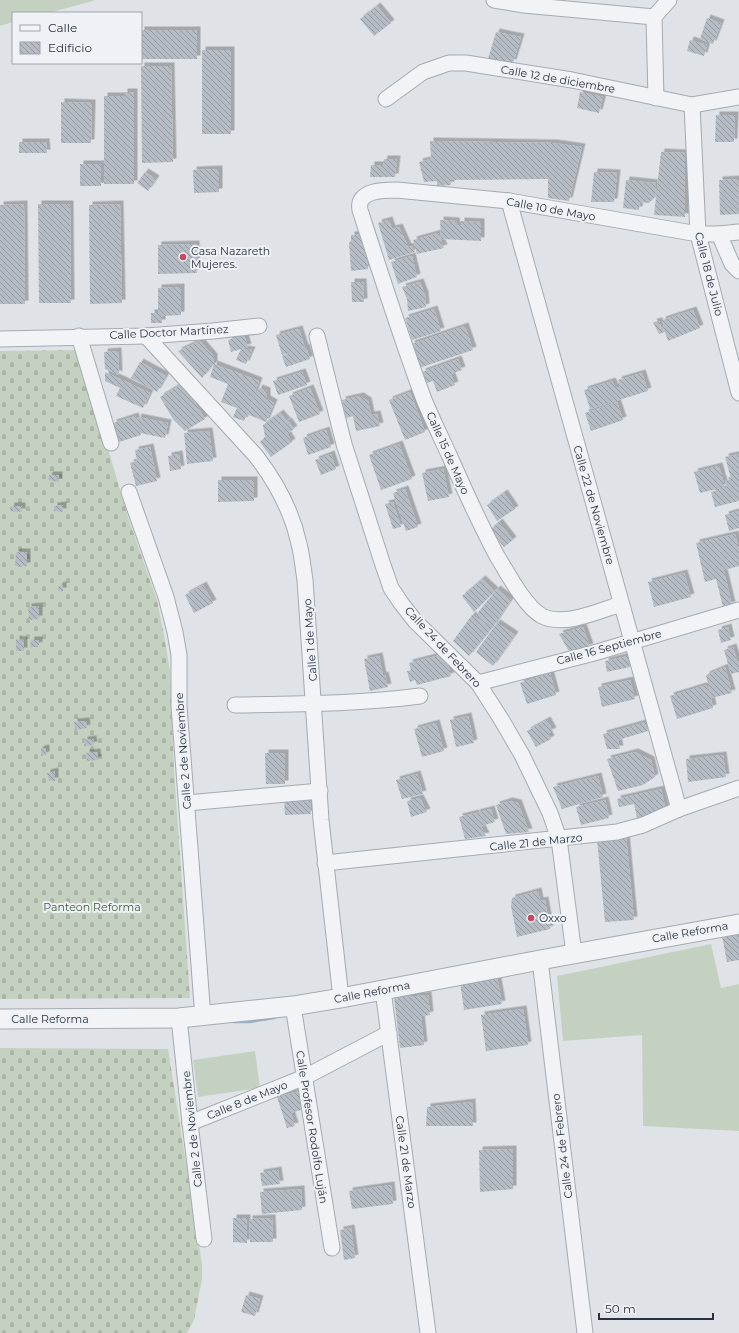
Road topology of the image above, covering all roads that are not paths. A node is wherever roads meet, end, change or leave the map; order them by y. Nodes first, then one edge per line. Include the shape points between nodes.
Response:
1 (494, 0) edge
2 (669, 0) edge
3 (654, 17) junction
4 (739, 97) edge
5 (656, 98) junction
6 (386, 99) dead end
7 (692, 105) junction
8 (363, 198) joint
9 (509, 201) junction
10 (739, 232) edge
11 (698, 234) junction
12 (719, 234) junction
13 (739, 271) edge
14 (259, 326) dead end
15 (79, 336) junction
16 (146, 336) junction
17 (317, 336) dead end
18 (0, 339) edge
19 (739, 393) edge
20 (111, 443) dead end
21 (130, 492) dead end
22 (621, 604) junction
23 (739, 610) edge
24 (632, 642) junction
25 (478, 683) junction
26 (420, 696) dead end
27 (315, 704) junction
28 (235, 705) dead end
29 (739, 788) edge
30 (320, 791) junction
31 (187, 803) junction
32 (679, 809) junction
33 (559, 839) junction
34 (325, 863) junction
35 (739, 924) edge
36 (574, 954) junction
37 (540, 960) junction
38 (383, 990) junction
39 (341, 998) junction
40 (293, 1006) junction
41 (203, 1017) junction
42 (180, 1018) junction
43 (0, 1019) edge
44 (389, 1033) junction
45 (305, 1077) junction
46 (190, 1123) junction
47 (204, 1239) dead end
48 (332, 1248) dead end
49 (428, 1333) edge
50 (585, 1333) edge

1 - 3 street
2 - 3 street
3 - 5 street
4 - 7 street, Calle 12 de diciembre
5 - 6 street, Calle 12 de diciembre via 572,80 466,63 450,63 423,72
5 - 7 street, Calle 12 de diciembre
7 - 11 street, Calle 18 de Julio
8 - 9 street, Calle 10 de Mayo via 371,192 397,190
8 - 22 street, Calle 15 de Mayo via 360,210 424,397 478,519 510,578 532,608 542,616 553,619 582,616
9 - 11 street, Calle 10 de Mayo
9 - 22 street, Calle 22 de Noviembre
10 - 12 street, Calle 10 de Mayo
11 - 12 street, Calle 10 de Mayo
11 - 19 street, Calle 18 de Julio
12 - 13 street via 732,264
14 - 16 street, Calle Doctor Martínez
15 - 16 street, Calle Doctor Martínez
15 - 18 street, Calle Doctor Martínez
15 - 20 street
16 - 27 street, Calle 1 de Mayo via 256,456 285,502 299,543 306,580
17 - 25 street, Calle 24 de Febrero via 344,444 392,588 416,621
21 - 31 street, Calle 2 de Noviembre via 166,597 175,632 179,655 179,706
22 - 24 street, Calle 22 de Noviembre
23 - 24 street, Calle 16 Septiembre
24 - 25 street, Calle 16 Septiembre
24 - 32 street, Calle 22 de Noviembre
25 - 33 street, Calle 24 de Febrero via 522,755 550,813
26 - 27 street via 394,700
27 - 28 street
27 - 30 street, Calle 1 de Mayo
29 - 32 street, Calle 21 de Marzo
30 - 31 street
30 - 34 street, Calle 1 de Mayo
31 - 41 street, Calle 2 de Noviembre
32 - 33 street, Calle 21 de Marzo via 643,825 617,832
33 - 34 street, Calle 21 de Marzo
33 - 36 street, Calle 24 de Febrero
34 - 39 street, Calle 1 de Mayo
35 - 36 street, Calle Reforma
36 - 37 street, Calle Reforma
37 - 38 street, Calle Reforma
37 - 50 street, Calle 24 de Febrero
38 - 39 street, Calle Reforma
38 - 44 street, Calle 21 de Marzo
39 - 40 street, Calle Reforma
40 - 41 street, Calle Reforma
40 - 45 street, Calle Profesor Rodolfo Luján
41 - 42 street, Calle Reforma
42 - 43 street, Calle Reforma
42 - 46 street, Calle 2 de Noviembre
44 - 45 street, Calle 8 de Mayo
44 - 49 street, Calle 21 de Marzo
45 - 46 street, Calle 8 de Mayo
45 - 48 street, Calle Profesor Rodolfo Luján
46 - 47 street, Calle 2 de Noviembre

